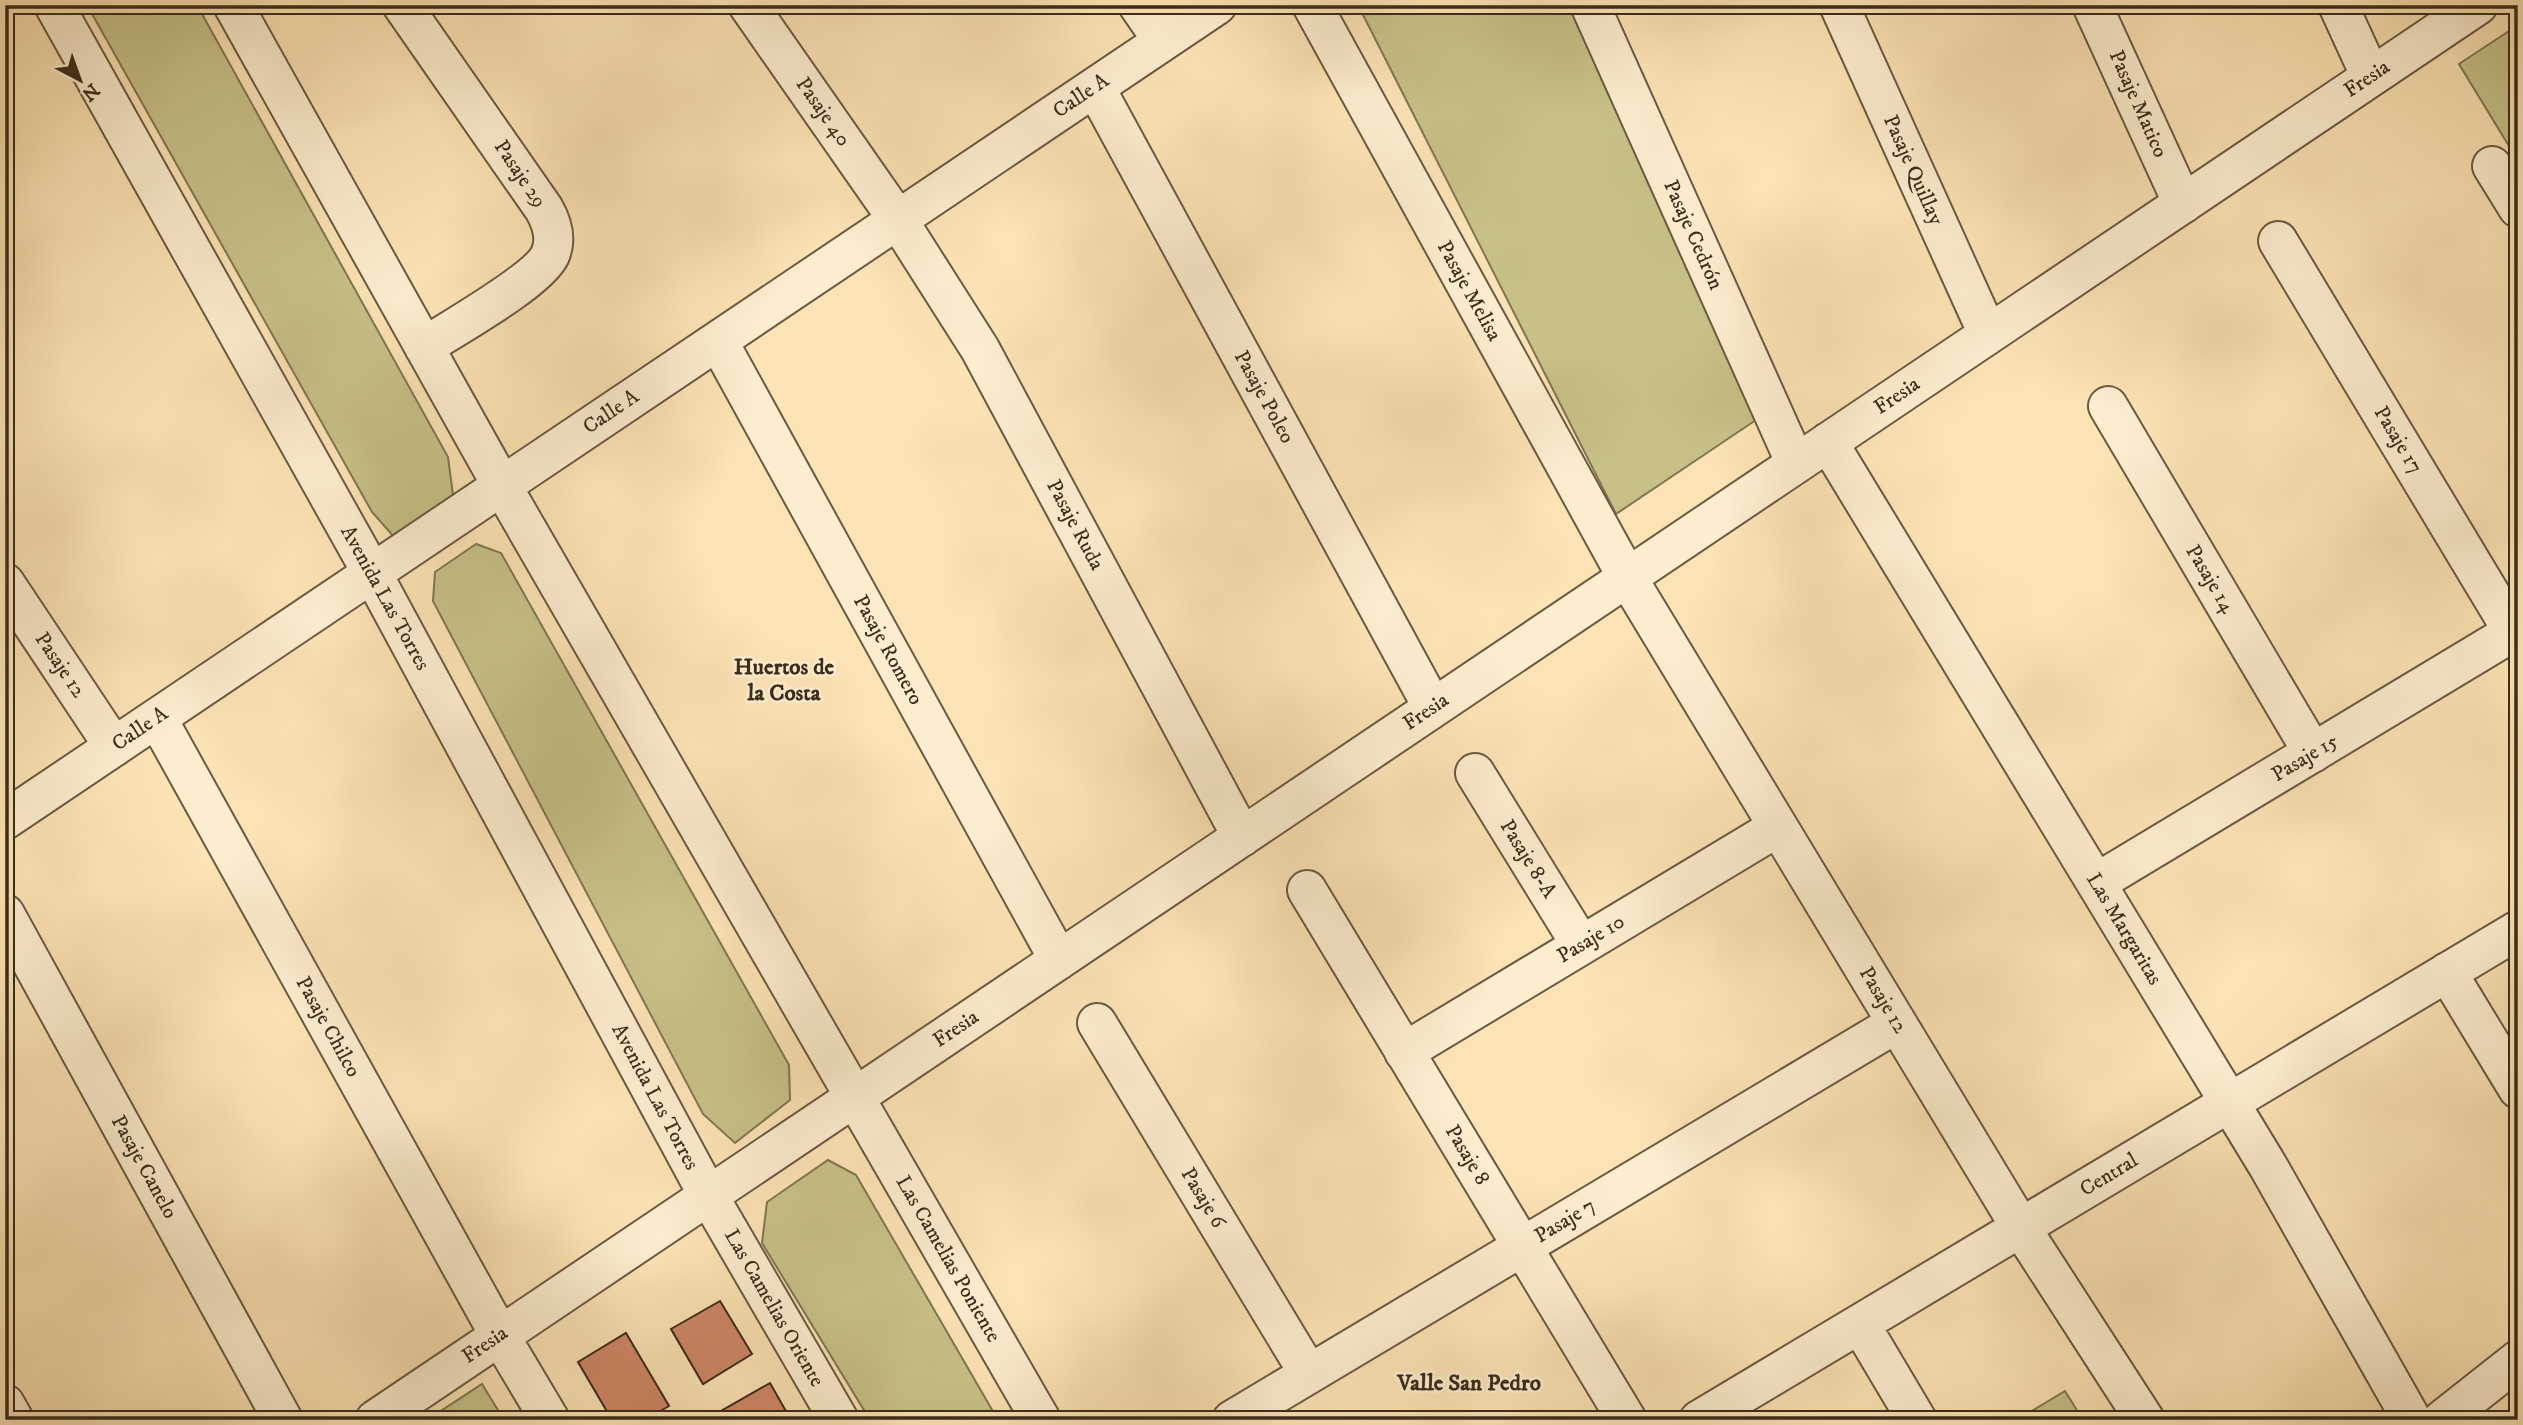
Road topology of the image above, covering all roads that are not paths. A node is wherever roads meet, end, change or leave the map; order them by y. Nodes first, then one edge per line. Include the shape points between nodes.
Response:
1 (54, 5) edge
2 (233, 5) edge
3 (402, 5) edge
4 (748, 5) edge
5 (1138, 5) edge
6 (1217, 5) edge
7 (1312, 5) edge
8 (1590, 5) edge
9 (1839, 5) edge
10 (2092, 5) edge
11 (2338, 5) edge
12 (2478, 5) edge
13 (1163, 41) junction
14 (2371, 77) junction
15 (1095, 87) junction
16 (2492, 166) dead end
17 (2183, 204) junction
18 (2518, 208) edge
19 (898, 220) junction
20 (2278, 241) dead end
21 (1988, 334) junction
22 (718, 341) junction
23 (424, 347) junction
24 (2108, 406) dead end
25 (1828, 442) junction
26 (1796, 464) junction
27 (502, 486) junction
28 (372, 573) junction
29 (1627, 577) junction
30 (5, 583) edge
31 (2516, 636) edge
32 (1433, 708) junction
33 (156, 718) junction
34 (114, 747) junction
35 (2312, 753) junction
36 (1475, 773) dead end
37 (5, 820) edge
38 (1778, 827) junction
39 (1242, 837) junction
40 (2096, 883) junction
41 (1307, 890) dead end
42 (5, 914) edge
43 (2518, 930) edge
44 (1581, 945) junction
45 (1059, 960) junction
46 (2447, 972) junction
47 (1097, 1023) dead end
48 (1897, 1023) junction
49 (1404, 1052) junction
50 (2518, 1089) edge
51 (854, 1098) junction
52 (2230, 1103) junction
53 (709, 1195) junction
54 (2021, 1228) junction
55 (1522, 1247) junction
56 (1860, 1324) junction
57 (500, 1335) junction
58 (2518, 1360) edge
59 (1309, 1374) junction
60 (5, 1404) edge
61 (14, 1420) edge
62 (283, 1420) edge
63 (375, 1420) edge
64 (550, 1420) edge
65 (839, 1420) edge
66 (1041, 1420) edge
67 (1232, 1420) edge
68 (1627, 1420) edge
69 (1699, 1420) edge
70 (1917, 1420) edge
71 (2145, 1420) edge
72 (2412, 1420) edge
73 (2442, 1420) edge

1 - 28 street, Avenida Las Torres
2 - 23 street
3 - 23 street, Pasaje 29 via 544,209 553,231 550,255 533,274
4 - 19 street, Pasaje 40
5 - 13 street
6 - 13 street, Calle A
7 - 29 street, Pasaje Melisa
8 - 26 street, Pasaje Cedrón
9 - 21 street, Pasaje Quillay
10 - 17 street, Pasaje Matico
11 - 14 street
12 - 14 street, Fresia
13 - 15 street, Calle A
14 - 17 street, Fresia
15 - 19 street, Calle A
15 - 32 street, Pasaje Poleo
16 - 18 street
17 - 21 street, Fresia
19 - 22 street, Calle A
19 - 39 street, Pasaje Ruda via 980,349
20 - 31 street, Pasaje 17
21 - 25 street, Fresia
22 - 27 street, Calle A
22 - 45 street, Pasaje Romero
23 - 27 street
24 - 35 street, Pasaje 14
25 - 26 street, Fresia
25 - 40 street, Las Margaritas
26 - 29 street, Fresia
27 - 28 street, Calle A
27 - 51 street
28 - 33 street, Calle A
28 - 53 street, Avenida Las Torres
29 - 32 street, Fresia
29 - 38 street, Pasaje 12
30 - 34 street, Pasaje 12
31 - 35 street, Pasaje 15
32 - 39 street, Fresia
33 - 34 street, Calle A
33 - 57 street, Pasaje Chilco
34 - 37 street, Calle A
35 - 40 street, Pasaje 15
36 - 44 street, Pasaje 8-A
38 - 44 street, Pasaje 10
38 - 48 street, Pasaje 12
39 - 45 street, Fresia
40 - 52 street, Las Margaritas
41 - 49 street, Pasaje 8
42 - 62 street, Pasaje Canelo
43 - 46 street, Central
44 - 49 street, Pasaje 10
45 - 51 street, Fresia
46 - 50 street
46 - 52 street, Central
47 - 59 street, Pasaje 6
48 - 54 street, Pasaje 12
48 - 55 street, Pasaje 7
49 - 55 street, Pasaje 8
51 - 53 street, Fresia
51 - 66 street, Las Camelias Poniente
52 - 54 street, Central
52 - 72 street, Las Margaritas
53 - 57 street, Fresia
53 - 65 street, Las Camelias Oriente
54 - 56 street, Central
54 - 71 street, Pasaje 12
55 - 59 street, Pasaje 7
55 - 68 street, Pasaje 8
56 - 69 street, Central
56 - 70 street
57 - 63 street, Fresia
57 - 64 street, Pasaje Chilco
58 - 73 street
59 - 67 street, Pasaje 7
60 - 61 street

